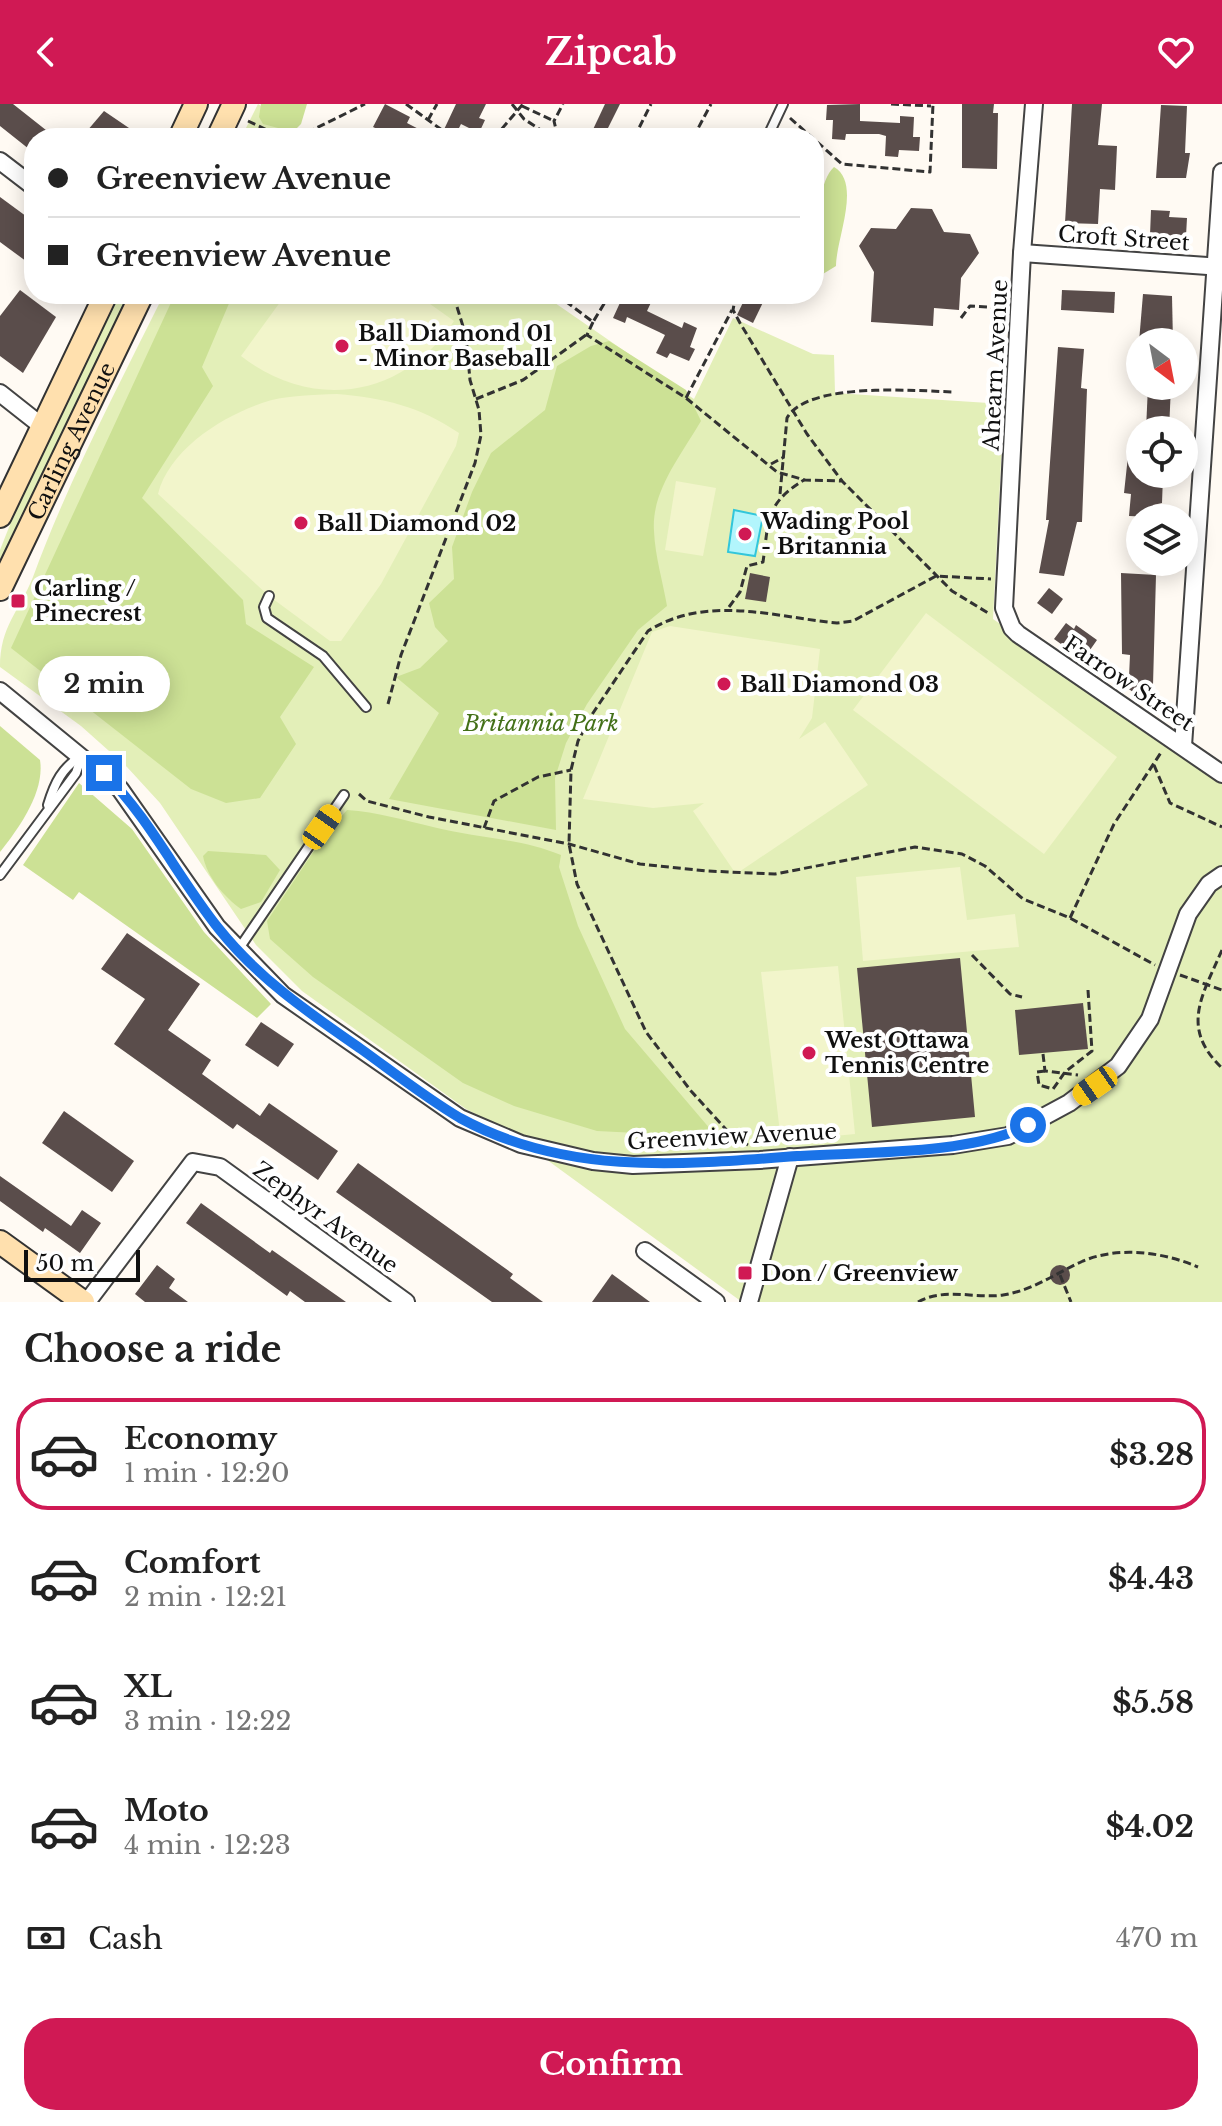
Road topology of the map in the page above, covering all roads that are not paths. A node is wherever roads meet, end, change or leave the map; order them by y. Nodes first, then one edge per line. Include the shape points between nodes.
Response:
1 (196, 104) edge
2 (1034, 104) edge
3 (781, 108) edge
4 (240, 112) edge
5 (185, 128) edge
6 (226, 128) edge
7 (772, 128) edge
8 (0, 161) edge
9 (1222, 172) edge
10 (24, 179) edge
11 (1022, 253) junction
12 (1219, 267) edge
13 (101, 304) edge
14 (137, 304) edge
15 (0, 393) edge
16 (43, 427) junction
17 (0, 516) edge
18 (0, 589) edge
19 (269, 596) dead end
20 (1012, 628) joint
21 (0, 691) edge
22 (366, 707) dead end
23 (1177, 742) junction
24 (83, 755) junction
25 (1222, 774) edge
26 (344, 795) dead end
27 (0, 875) edge
28 (1222, 875) edge
29 (238, 950) junction
30 (790, 1157) junction
31 (0, 1242) edge
32 (645, 1251) dead end
33 (85, 1302) edge
34 (406, 1302) edge
35 (716, 1302) edge
36 (749, 1302) edge

1 - 5 main road
2 - 11 street, Ahearn Avenue
3 - 7 lane
4 - 6 main road
8 - 10 street
9 - 12 street
11 - 12 street, Croft Street
11 - 20 street, Ahearn Avenue via 1004,608
12 - 23 street
13 - 16 main road, Carling Avenue
14 - 18 main road, Carling Avenue
15 - 16 street
16 - 17 main road, Carling Avenue
19 - 22 lane via 267,618 323,656
20 - 23 street, Farrow Street
21 - 24 street, Greenview Avenue
23 - 25 street, Farrow Street
24 - 27 lane via 66,766 47,809
24 - 29 street, Greenview Avenue via 140,814
26 - 29 lane
28 - 30 street, Greenview Avenue via 1197,898 1150,1019 1118,1066 1069,1103 1008,1136
29 - 30 street, Greenview Avenue via 293,1002 447,1110 504,1138 610,1164
30 - 36 street
31 - 33 main road
32 - 35 street
33 - 34 street, Zephyr Avenue via 193,1162 220,1167

